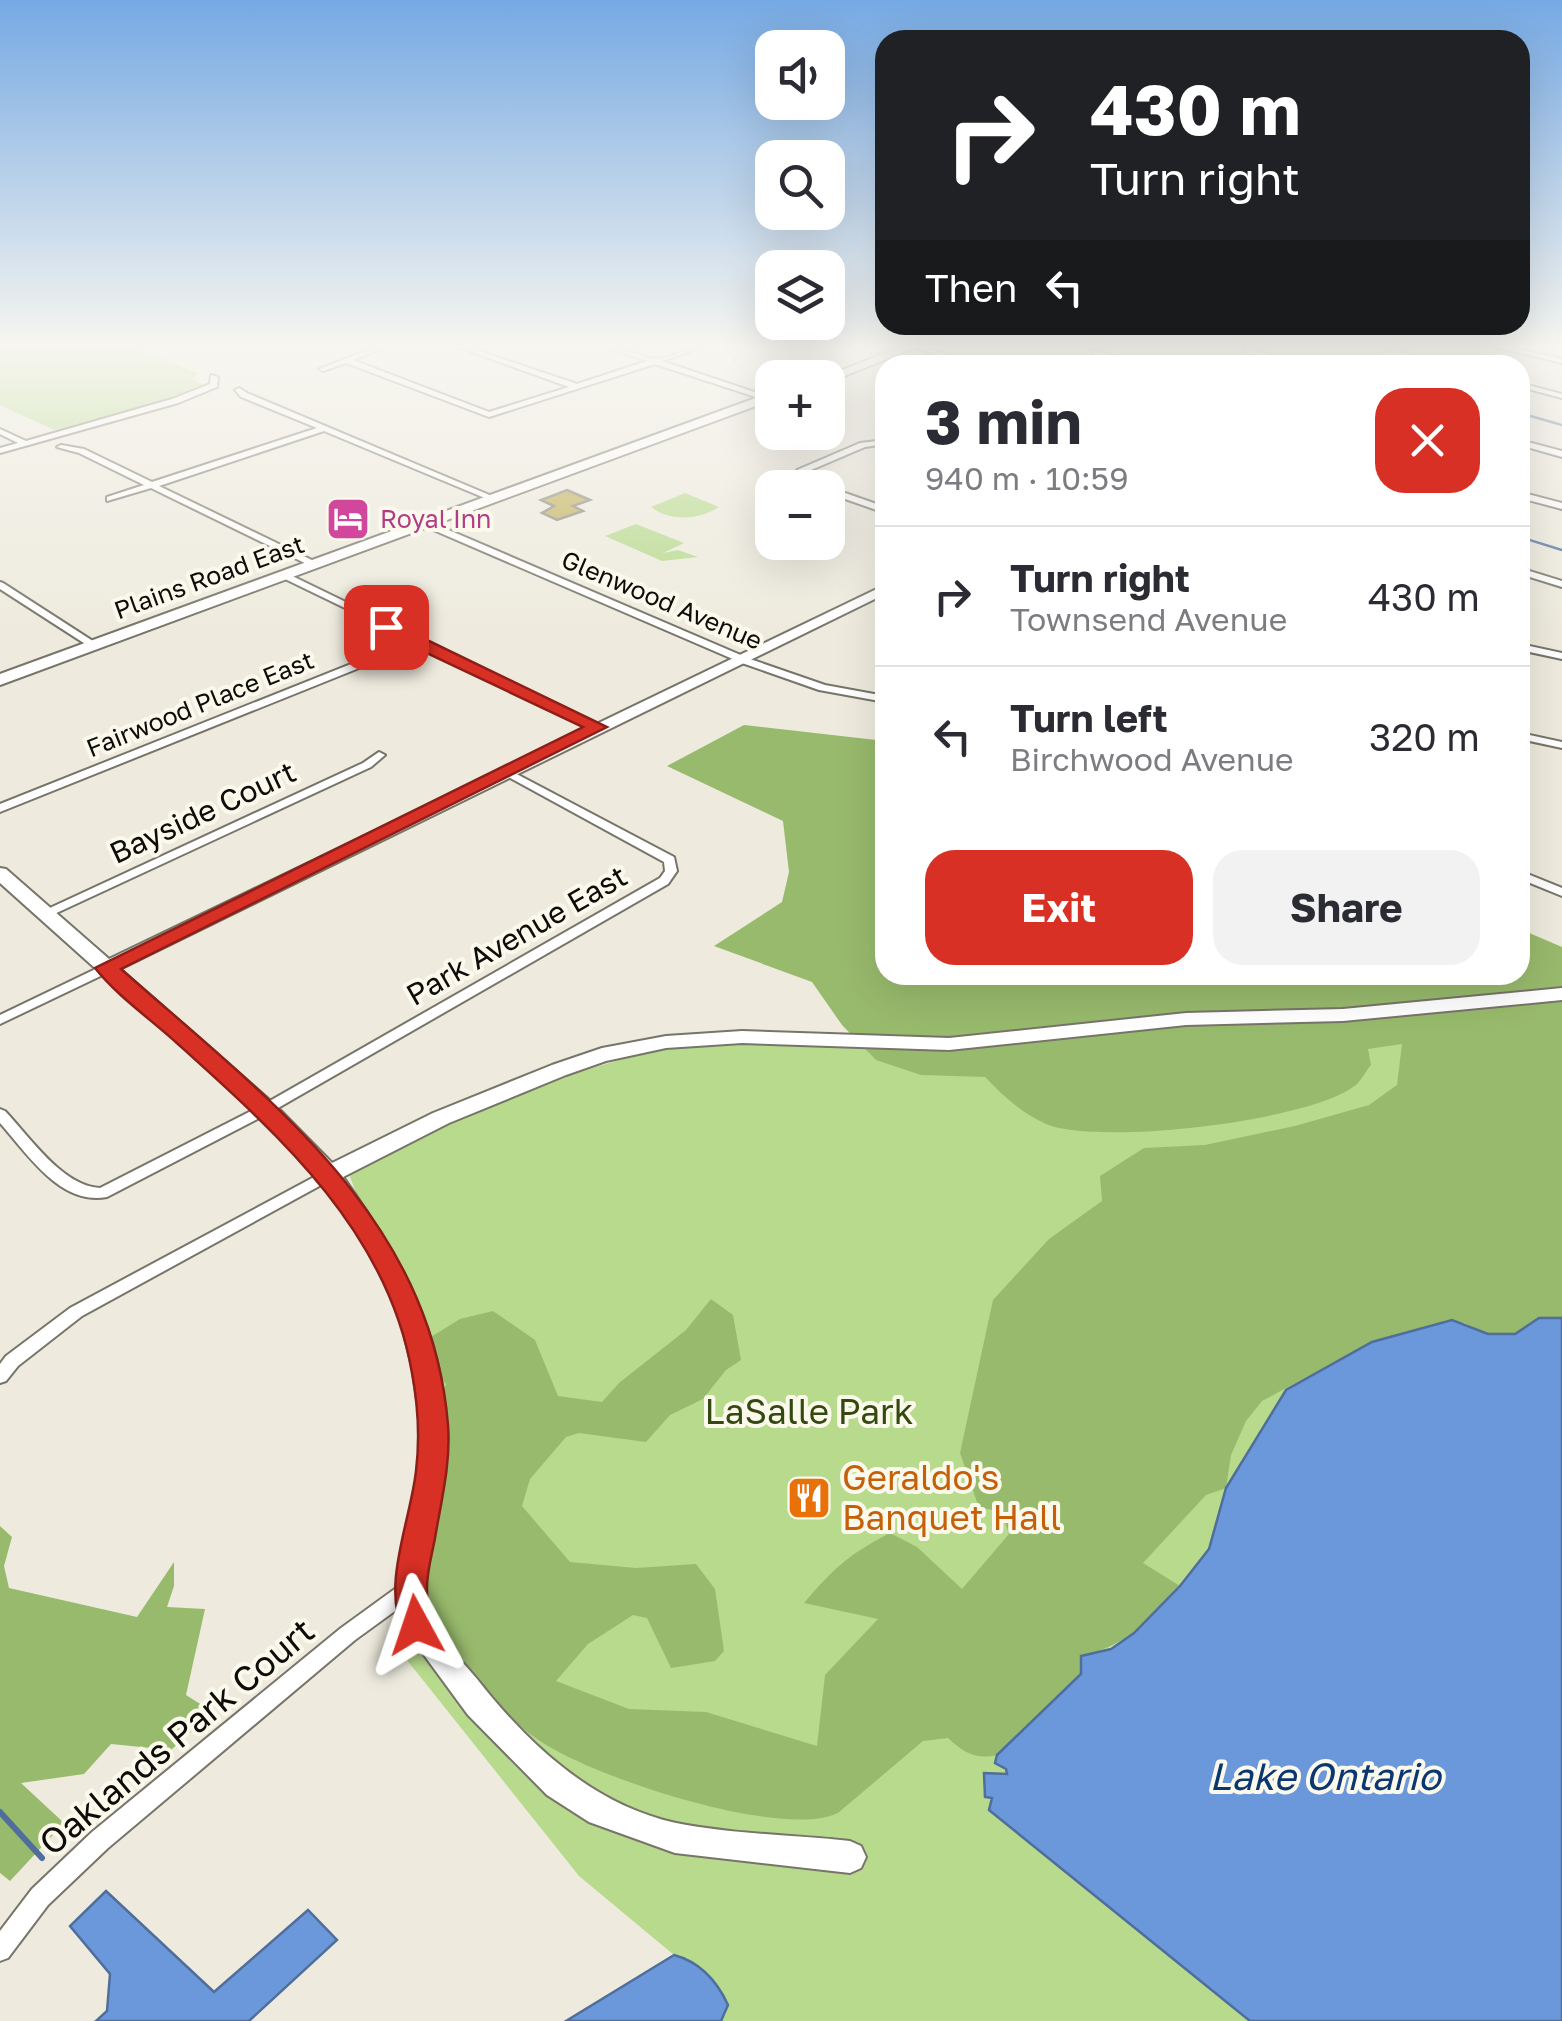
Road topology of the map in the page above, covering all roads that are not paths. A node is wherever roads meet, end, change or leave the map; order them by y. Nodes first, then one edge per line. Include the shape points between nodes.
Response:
1 (18, 440) edge
2 (38, 440) edge
3 (288, 440) edge
4 (356, 440) edge
5 (652, 440) edge
6 (875, 443) edge
7 (25, 444) junction
8 (1530, 445) edge
9 (61, 447) dead end
10 (0, 451) edge
11 (1562, 454) edge
12 (805, 470) edge
13 (152, 485) junction
14 (845, 496) edge
15 (494, 498) junction
16 (1530, 498) edge
17 (110, 499) dead end
18 (875, 506) edge
19 (1562, 506) edge
20 (427, 524) junction
21 (315, 565) junction
22 (1530, 574) edge
23 (286, 576) junction
24 (1562, 584) edge
25 (0, 586) edge
26 (875, 593) edge
27 (416, 642) junction
28 (94, 645) junction
29 (1530, 650) edge
30 (1562, 656) edge
31 (738, 658) junction
32 (0, 680) edge
33 (875, 697) edge
34 (598, 727) junction
35 (1530, 738) edge
36 (1562, 746) edge
37 (378, 754) dead end
38 (505, 771) junction
39 (0, 808) edge
40 (0, 873) edge
41 (1530, 879) edge
42 (1562, 892) edge
43 (45, 913) junction
44 (106, 968) junction
45 (1562, 994) edge
46 (0, 1020) edge
47 (266, 1110) junction
48 (0, 1114) edge
49 (329, 1174) junction
50 (0, 1376) edge
51 (410, 1589) junction
52 (850, 1857) dead end
53 (0, 1950) edge

1 - 7 street
2 - 7 street
3 - 13 street
4 - 15 street
5 - 15 main road, Plains Road East
6 - 12 street
7 - 10 street
8 - 11 street
9 - 13 street
13 - 17 street
13 - 21 street
14 - 18 street
15 - 20 main road, Plains Road East
16 - 19 street
20 - 21 main road, Plains Road East
20 - 31 street, Glenwood Avenue
21 - 23 main road, Plains Road East
22 - 24 street
23 - 27 street
23 - 28 main road, Plains Road East
25 - 28 street
26 - 31 street
27 - 34 street
27 - 39 street, Fairwood Place East
28 - 32 main road, Plains Road East
29 - 30 street
31 - 33 street, Glenwood Avenue via 802,682
31 - 34 street
34 - 38 street
35 - 36 street
37 - 43 street, Bayside Court via 367,765
38 - 44 street
38 - 47 street, Park Avenue East via 656,851 670,860 671,871 664,881
40 - 43 street
41 - 42 street
43 - 44 street
44 - 46 street
44 - 47 street
45 - 49 street via 1343,1015 1186,1019 950,1044 742,1037 666,1042 542,1077
47 - 48 street via 91,1195 72,1188
47 - 49 street
49 - 50 street via 76,1312
49 - 51 street via 376,1241 410,1308 426,1371 434,1428 431,1473
51 - 52 street via 416,1625 437,1656 558,1785 675,1838
51 - 53 street, Oaklands Park Court via 100,1840 40,1897

